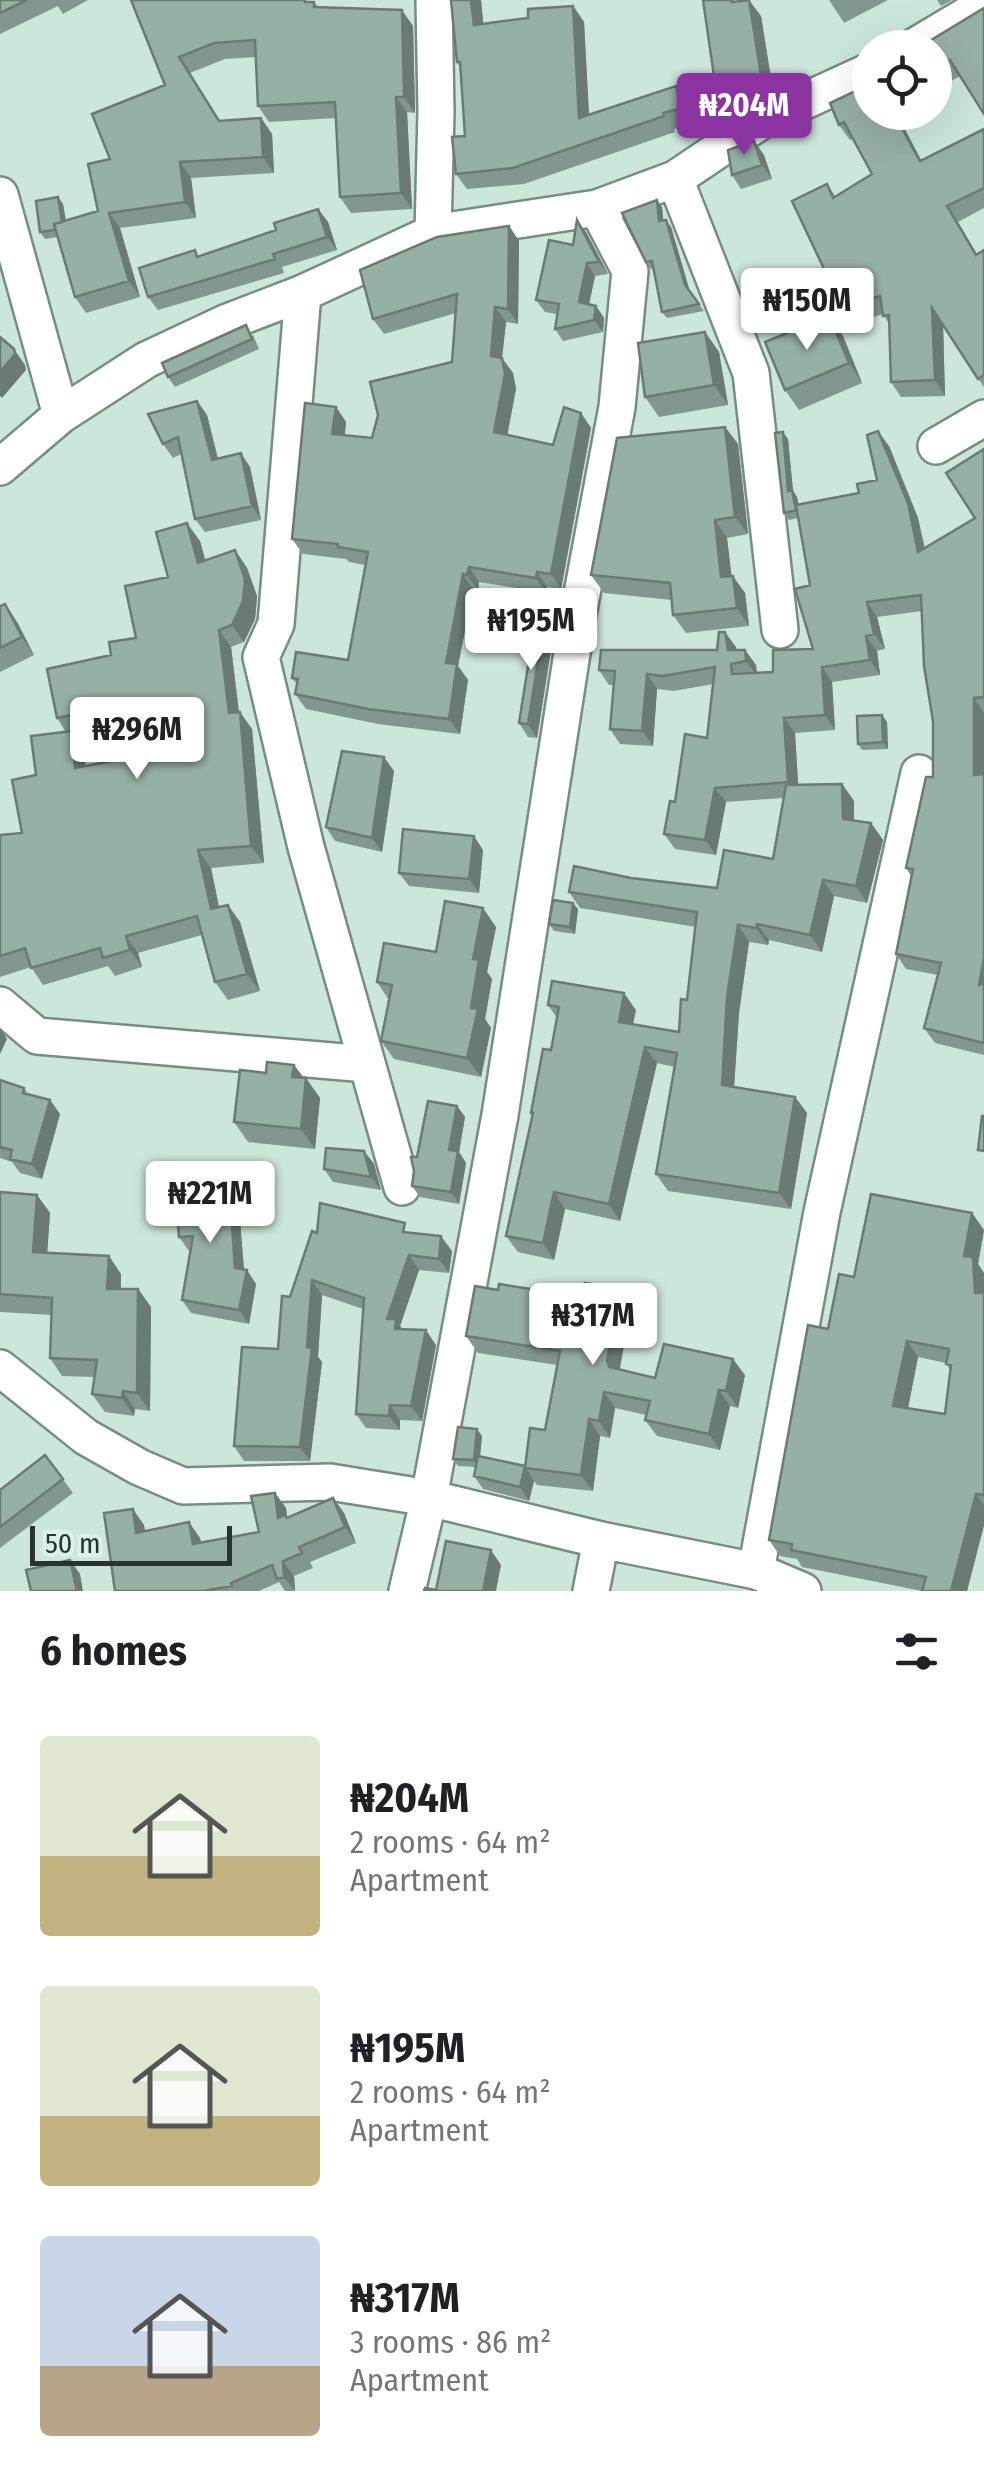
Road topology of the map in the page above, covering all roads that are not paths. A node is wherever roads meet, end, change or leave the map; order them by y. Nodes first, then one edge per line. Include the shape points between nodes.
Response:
1 (434, 0) edge
2 (984, 5) edge
3 (942, 30) edge
4 (852, 80) edge
5 (675, 179) junction
6 (0, 195) edge
7 (597, 208) junction
8 (432, 233) junction
9 (303, 293) junction
10 (61, 414) junction
11 (984, 418) edge
12 (936, 446) dead end
13 (0, 467) edge
14 (780, 630) dead end
15 (920, 773) dead end
16 (0, 1005) edge
17 (367, 1064) junction
18 (402, 1187) dead end
19 (0, 1368) edge
20 (429, 1498) junction
21 (601, 1540) junction
22 (756, 1571) junction
23 (407, 1591) edge
24 (592, 1591) edge
25 (803, 1591) edge

1 - 8 street
2 - 3 street
4 - 5 street via 761,121
5 - 7 street
5 - 14 street via 752,373
6 - 10 street
7 - 8 street
7 - 20 street via 630,271 617,407
8 - 9 street
9 - 10 street via 146,360
9 - 17 street via 276,624 261,656
10 - 13 street
11 - 12 street
15 - 22 street via 822,1212
16 - 17 street via 36,1036
17 - 18 street
19 - 20 street via 86,1437 183,1486 330,1482
20 - 21 street
20 - 23 street
21 - 22 street
21 - 24 street
22 - 25 street

